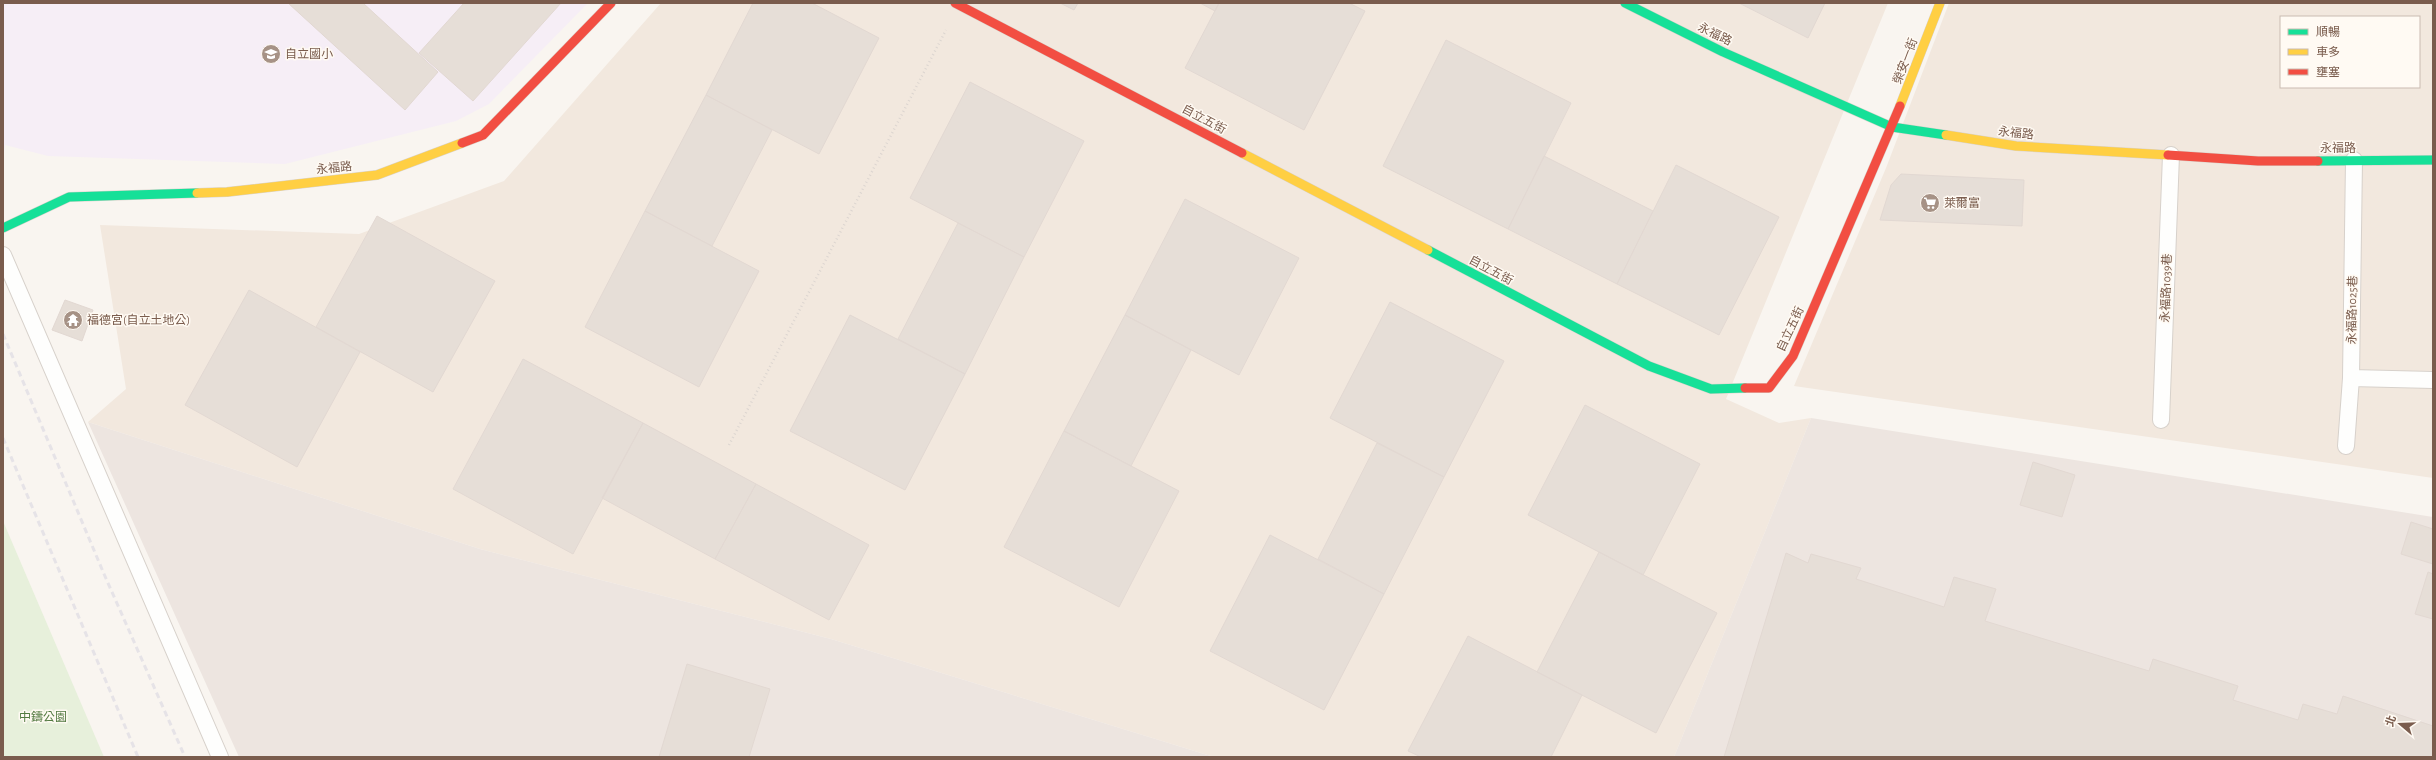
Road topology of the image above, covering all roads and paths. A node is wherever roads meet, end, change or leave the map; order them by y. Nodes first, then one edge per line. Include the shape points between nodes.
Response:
1 (611, 3) edge
2 (1625, 3) edge
3 (1940, 3) edge
4 (957, 4) edge
5 (1892, 127) junction
6 (2171, 156) junction
7 (2354, 160) junction
8 (2433, 160) edge
9 (3, 228) edge
10 (3, 255) edge
11 (2351, 378) junction
12 (2433, 380) edge
13 (2160, 420) dead end
14 (729, 445) dead end
15 (2346, 446) dead end
16 (220, 757) edge

1 - 9 street, 永福路 via 483,135 377,175 227,192 70,197
2 - 5 street, 永福路 via 1724,52
3 - 5 street, 榮安一街
4 - 5 street, 自立五街 via 1649,366 1710,389 1769,388 1793,356
4 - 14 path
5 - 6 street, 永福路 via 2016,146
6 - 7 street, 永福路 via 2258,160
6 - 13 lane, 永福路1039巷
7 - 8 street, 永福路
7 - 11 lane, 永福路1025巷
10 - 16 lane
11 - 12 lane
11 - 15 lane, 永福路1025巷

